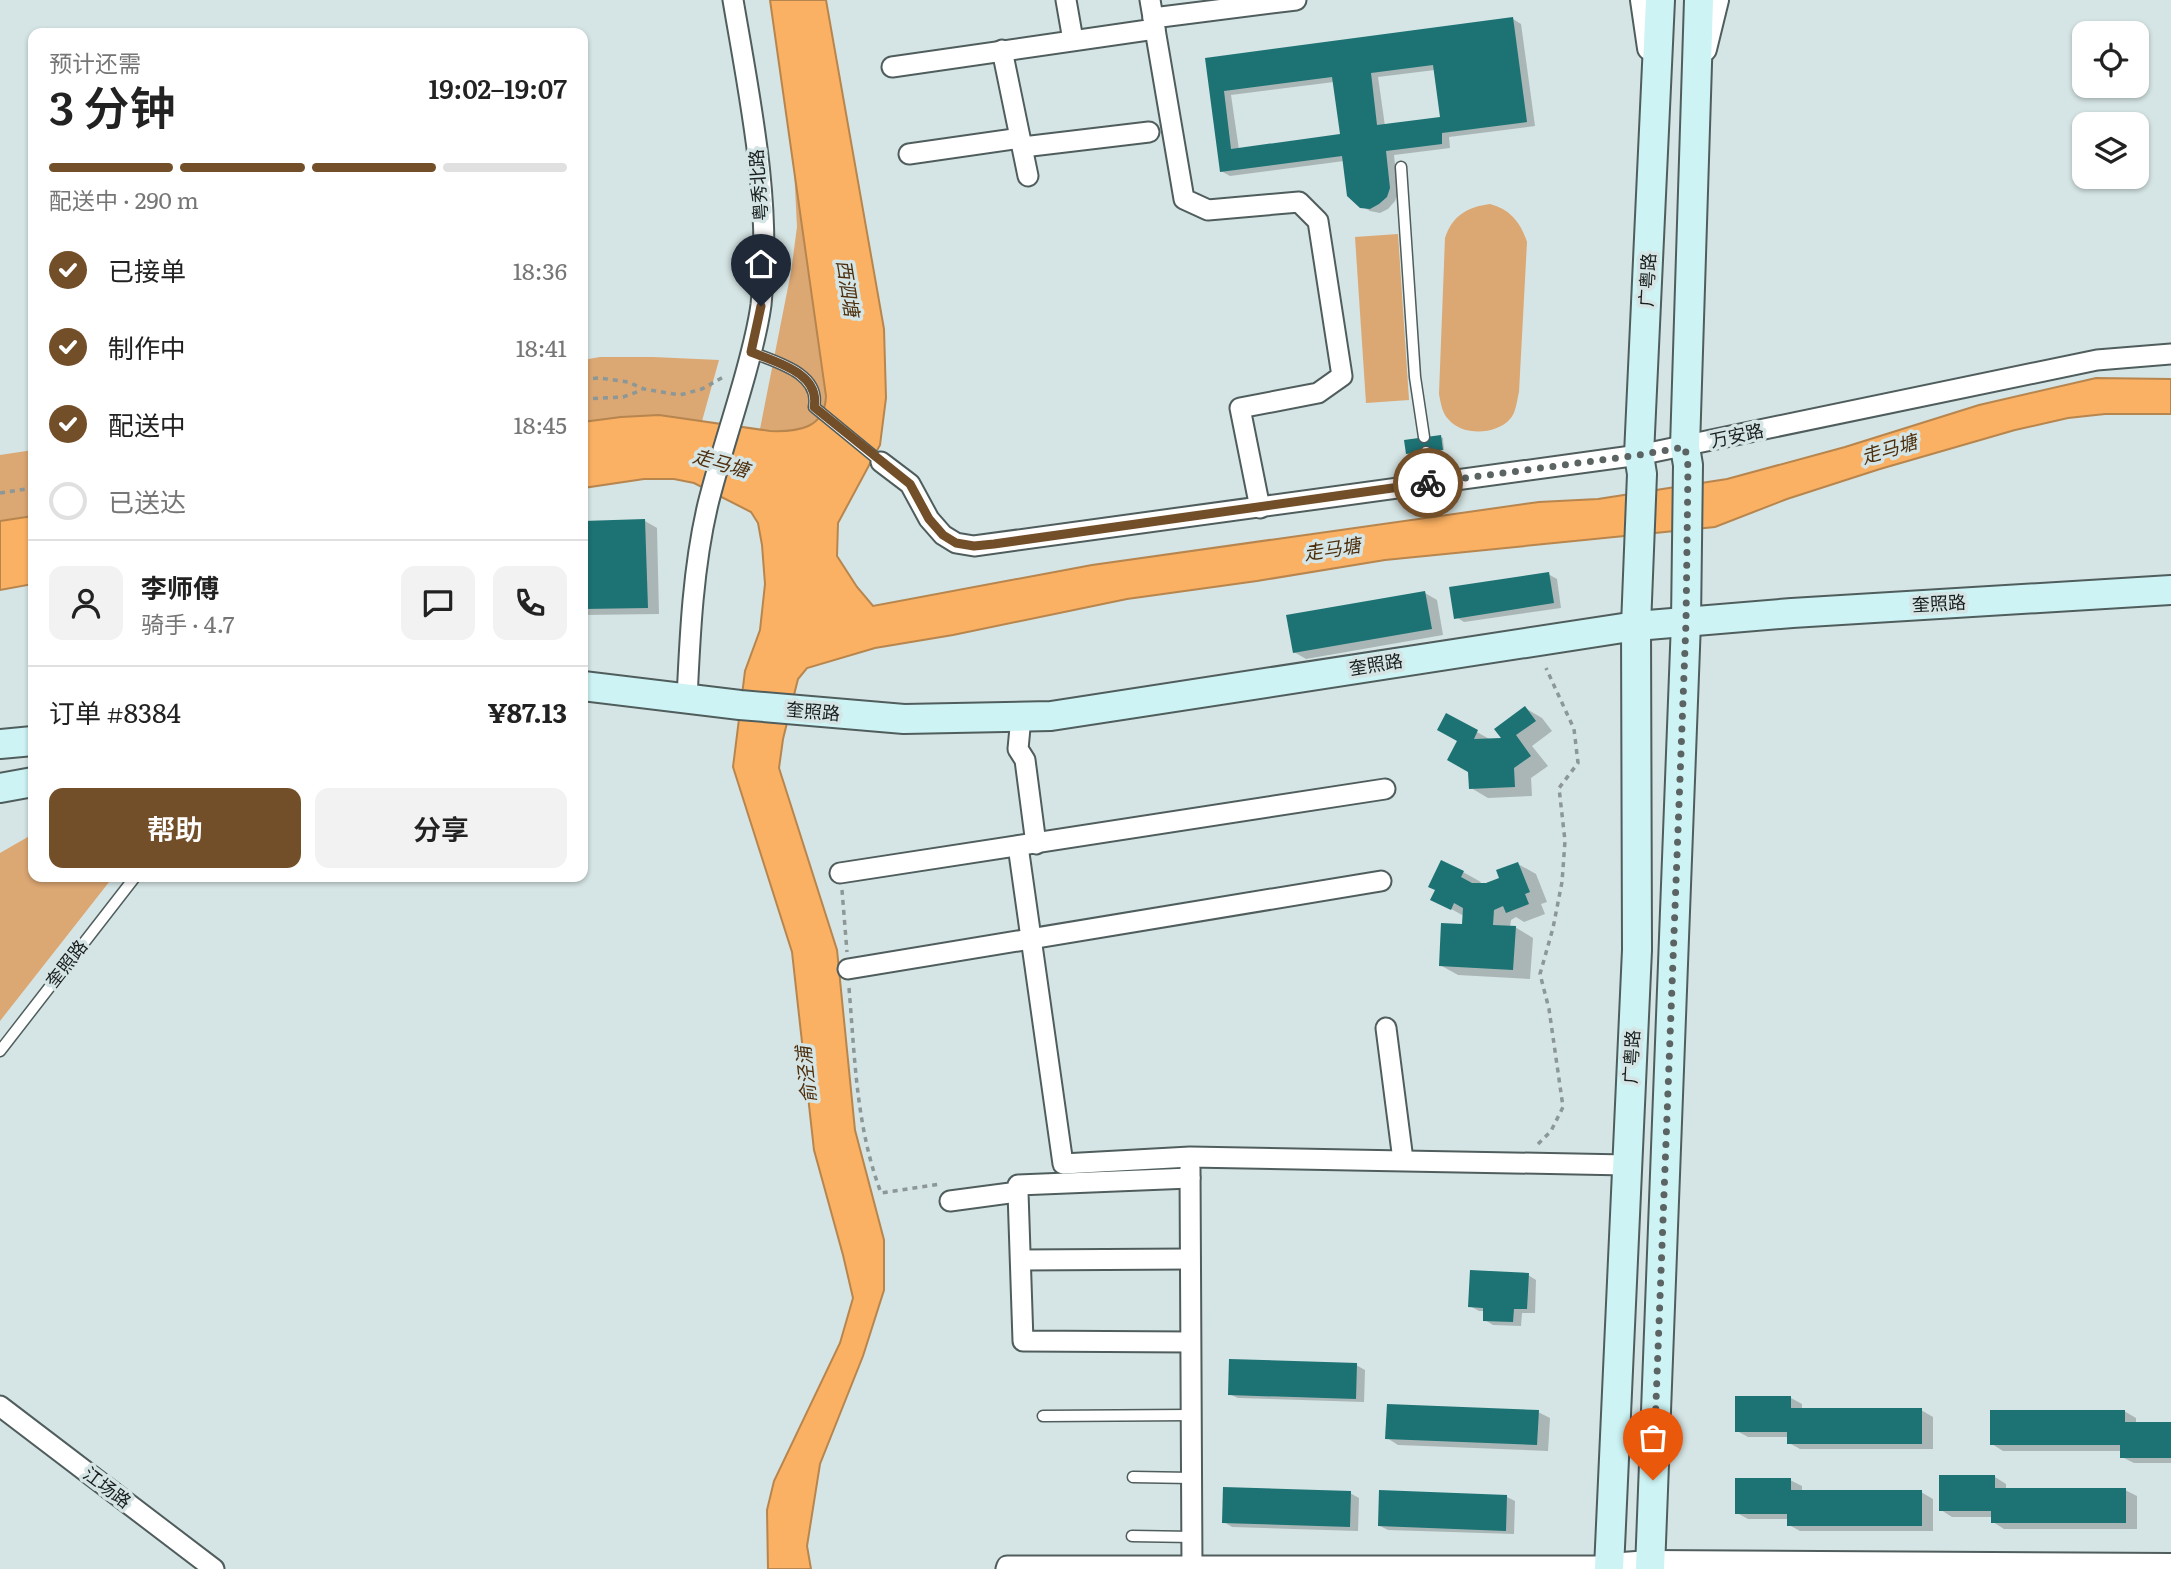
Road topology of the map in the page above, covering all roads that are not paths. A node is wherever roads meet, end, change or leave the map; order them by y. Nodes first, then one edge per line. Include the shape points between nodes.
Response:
1 (733, 0) edge
2 (1066, 0) edge
3 (1296, 0) edge
4 (1643, 0) edge
5 (1660, 0) edge
6 (1699, 0) edge
7 (1716, 0) edge
8 (1153, 16) edge
9 (1073, 40) junction
10 (1002, 50) junction
11 (892, 67) dead end
12 (1657, 87) junction
13 (1695, 87) junction
14 (1149, 132) dead end
15 (1021, 142) junction
16 (909, 154) dead end
17 (1401, 166) dead end
18 (1028, 176) dead end
19 (2171, 354) edge
20 (750, 357) junction
21 (1424, 437) dead end
22 (1426, 452) dead end
23 (1687, 456) junction
24 (881, 462) joint
25 (1641, 465) junction
26 (1430, 483) junction
27 (1260, 508) junction
28 (2171, 590) edge
29 (1686, 622) junction
30 (1636, 625) junction
31 (588, 687) edge
32 (687, 699) junction
33 (1021, 717) junction
34 (28, 741) edge
35 (0, 744) edge
36 (28, 783) edge
37 (0, 788) edge
38 (1385, 789) dead end
39 (1027, 845) junction
40 (840, 873) road end
41 (1381, 881) dead end
42 (131, 882) edge
43 (1031, 940) junction
44 (848, 969) road end
45 (1386, 1028) dead end
46 (0, 1051) edge
47 (1190, 1157) junction
48 (1403, 1160) junction
49 (1627, 1165) junction
50 (1190, 1178) junction
51 (1018, 1192) junction
52 (950, 1201) dead end
53 (1190, 1259) junction
54 (1021, 1260) junction
55 (1190, 1342) junction
56 (0, 1406) edge
57 (1191, 1415) junction
58 (1043, 1416) dead end
59 (1133, 1477) dead end
60 (1191, 1478) junction
61 (1132, 1536) dead end
62 (1193, 1537) junction
63 (1650, 1566) edge
64 (2171, 1566) edge
65 (1010, 1567) edge
66 (1192, 1567) edge
67 (1358, 1567) edge
68 (1609, 1567) edge
69 (1974, 1568) edge
70 (214, 1569) edge

1 - 20 street, 粤秀北路 via 760,168 761,306
2 - 9 street
3 - 8 street
4 - 12 street, 广粤路
5 - 12 main road, 广粤路
6 - 13 main road
7 - 13 street
8 - 9 street
8 - 27 street via 1184,199 1208,210 1299,202 1318,221 1342,376 1318,393 1240,408
9 - 10 street
10 - 11 street
10 - 15 street
12 - 25 main road, 广粤路
13 - 23 main road
14 - 15 street
15 - 16 street
15 - 18 street
17 - 21 lane via 1415,377
19 - 23 street, 万安路 via 2097,360
20 - 24 lane, 万安路 via 796,371 813,390 814,407
20 - 32 street, 粤秀北路 via 708,505 690,630
22 - 26 lane
23 - 25 street, 万安路
23 - 29 main road, 广粤路
24 - 27 street, 万安路 via 910,484 943,535 974,546
25 - 26 street, 万安路
25 - 30 main road, 广粤路
26 - 27 street, 万安路
28 - 29 main road, 奎照路
29 - 30 main road, 奎照路
29 - 63 main road, 广粤路
30 - 33 main road, 奎照路
30 - 49 main road, 广粤路 via 1637,950
31 - 32 main road, 奎照路
32 - 33 main road, 奎照路 via 904,719
33 - 39 street via 1018,749 1025,760
34 - 35 main road
36 - 37 main road
38 - 39 street
39 - 40 street
39 - 43 street
41 - 43 street
42 - 46 lane, 奎照路
43 - 44 street
43 - 47 street via 1063,1164
45 - 48 street
47 - 48 street
47 - 50 street
48 - 49 street
49 - 68 main road, 广粤路
50 - 51 street via 1018,1185
50 - 53 street
51 - 52 street
51 - 54 street
53 - 54 street
53 - 55 street
54 - 55 street via 1023,1341
55 - 57 street
56 - 70 street, 江场路
57 - 58 lane
57 - 60 street
59 - 60 lane
60 - 62 street
61 - 62 lane
62 - 66 street
63 - 68 street
63 - 69 street
64 - 69 street
65 - 66 street
66 - 67 street
67 - 68 street

